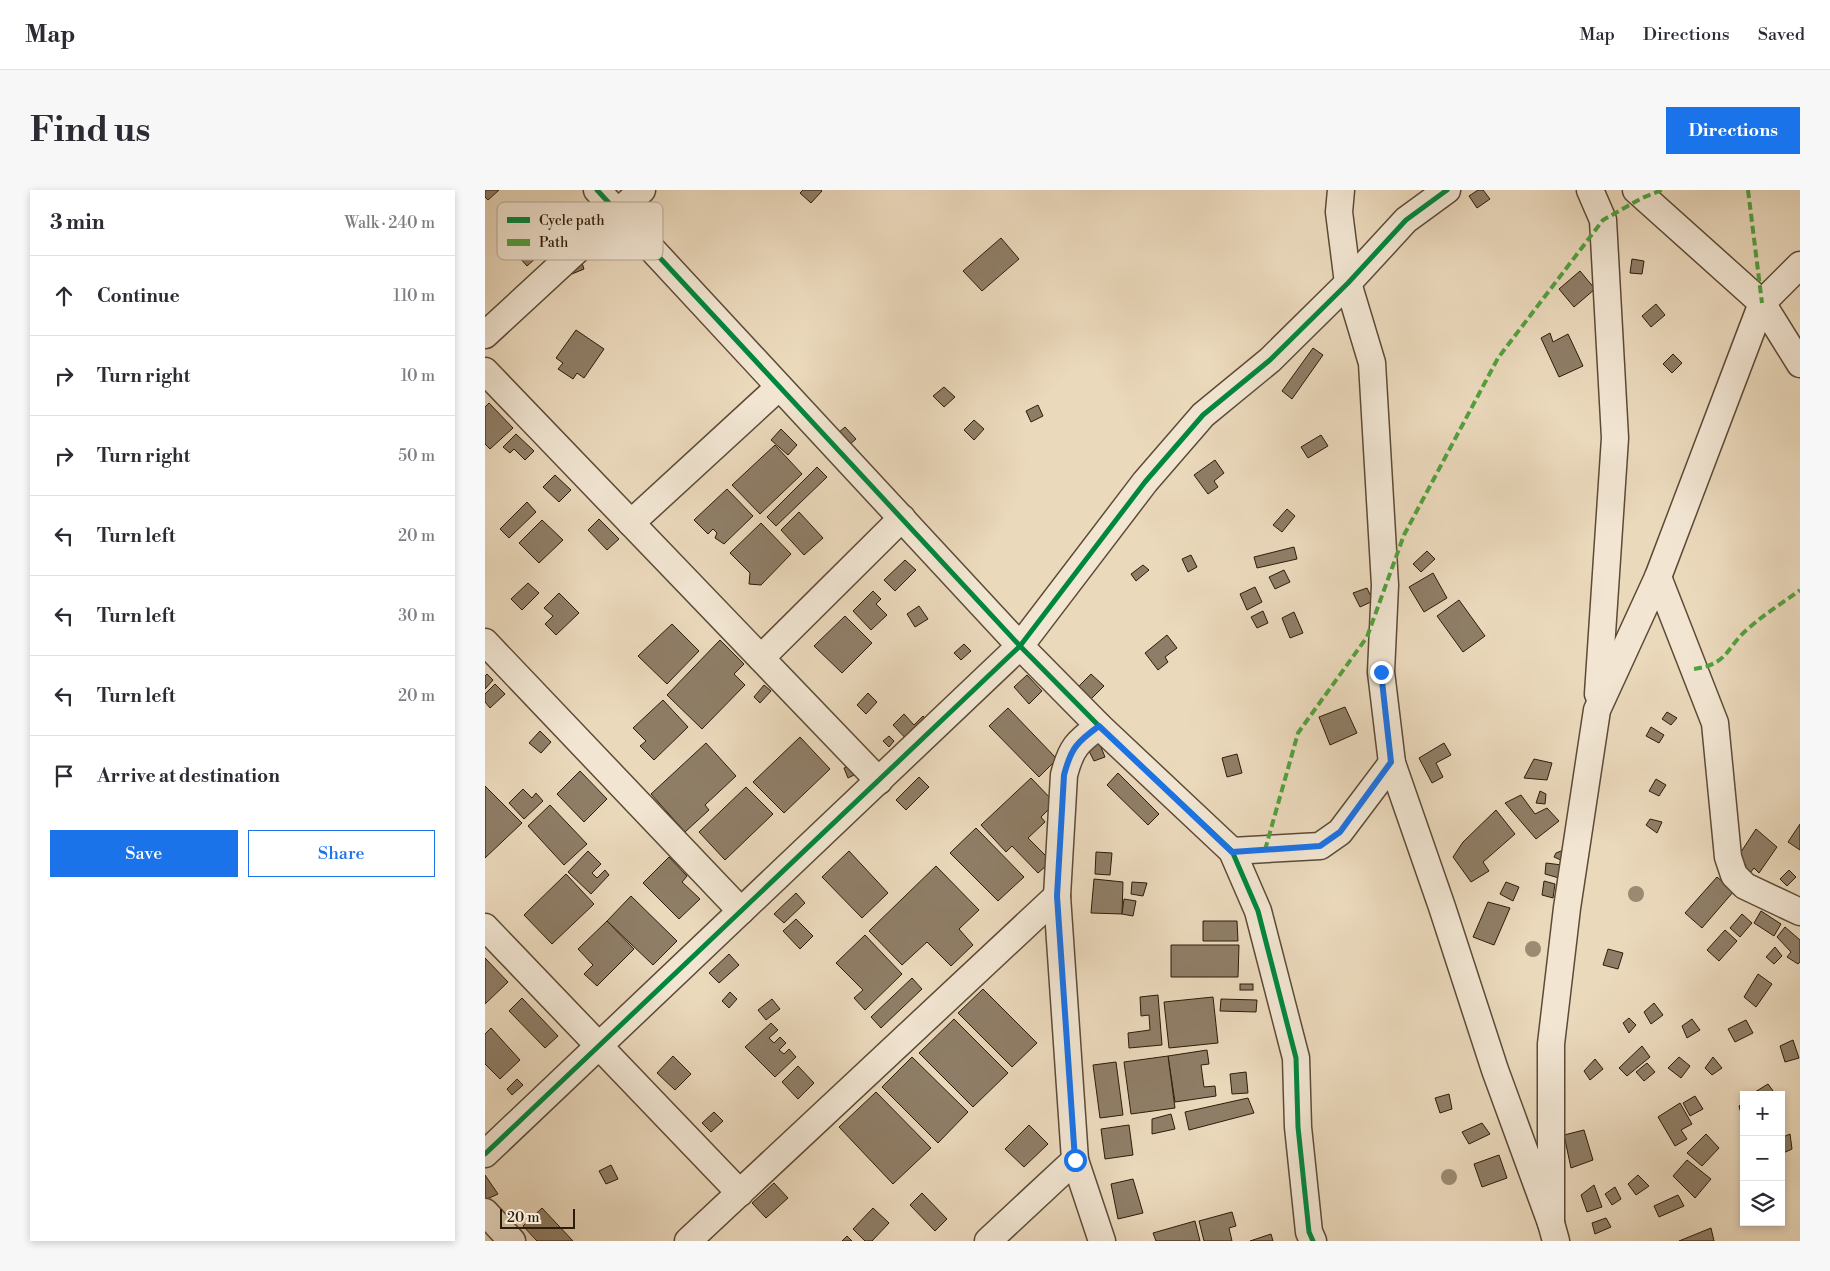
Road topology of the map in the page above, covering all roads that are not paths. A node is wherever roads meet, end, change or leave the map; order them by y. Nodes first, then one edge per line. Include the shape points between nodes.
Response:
1 (597, 190) edge
2 (642, 190) edge
3 (1341, 190) edge
4 (1447, 190) edge
5 (1590, 190) edge
6 (1635, 190) edge
7 (608, 202) edge
8 (628, 202) edge
9 (565, 260) edge
10 (661, 260) edge
11 (1800, 265) edge
12 (1348, 283) junction
13 (1762, 302) junction
14 (485, 335) edge
15 (1800, 364) edge
16 (485, 371) edge
17 (779, 387) junction
18 (902, 518) junction
19 (631, 523) junction
20 (1658, 577) junction
21 (485, 642) edge
22 (1020, 646) junction
23 (761, 658) junction
24 (1597, 710) junction
25 (1099, 726) junction
26 (1391, 762) junction
27 (879, 781) junction
28 (1232, 852) junction
29 (1057, 896) junction
30 (741, 911) junction
31 (1800, 912) edge
32 (485, 927) edge
33 (599, 1046) junction
34 (485, 1154) edge
35 (1075, 1160) junction
36 (740, 1193) junction
37 (485, 1212) edge
38 (1553, 1232) edge
39 (512, 1241) edge
40 (688, 1241) edge
41 (988, 1241) edge
42 (1102, 1241) edge
43 (1313, 1241) edge

1 - 7 street
2 - 8 street
3 - 12 street via 1339,212
4 - 12 street via 1406,220
5 - 24 street via 1603,220 1615,438
6 - 13 street
9 - 14 street
10 - 17 street
11 - 13 street
12 - 22 street via 1271,360 1203,415 1145,482
12 - 26 street via 1372,363 1385,585 1381,672
13 - 15 street
13 - 20 street
16 - 19 street
17 - 18 street
17 - 19 street
18 - 22 street
18 - 23 street
19 - 23 street
20 - 24 street
20 - 31 street via 1715,723 1728,857 1734,876 1745,886
21 - 30 street
22 - 25 street
22 - 27 street
23 - 27 street
24 - 38 street via 1567,908 1551,1044
25 - 28 street
25 - 29 street via 1077,743 1069,756 1064,775
26 - 28 street via 1340,832 1320,846
26 - 38 street
27 - 30 street
28 - 43 street via 1258,911 1296,1058 1298,1127 1309,1232
29 - 35 street
29 - 36 street
30 - 33 street
32 - 33 street
33 - 34 street
33 - 36 street
35 - 41 street
35 - 42 street
36 - 40 street
37 - 39 street

